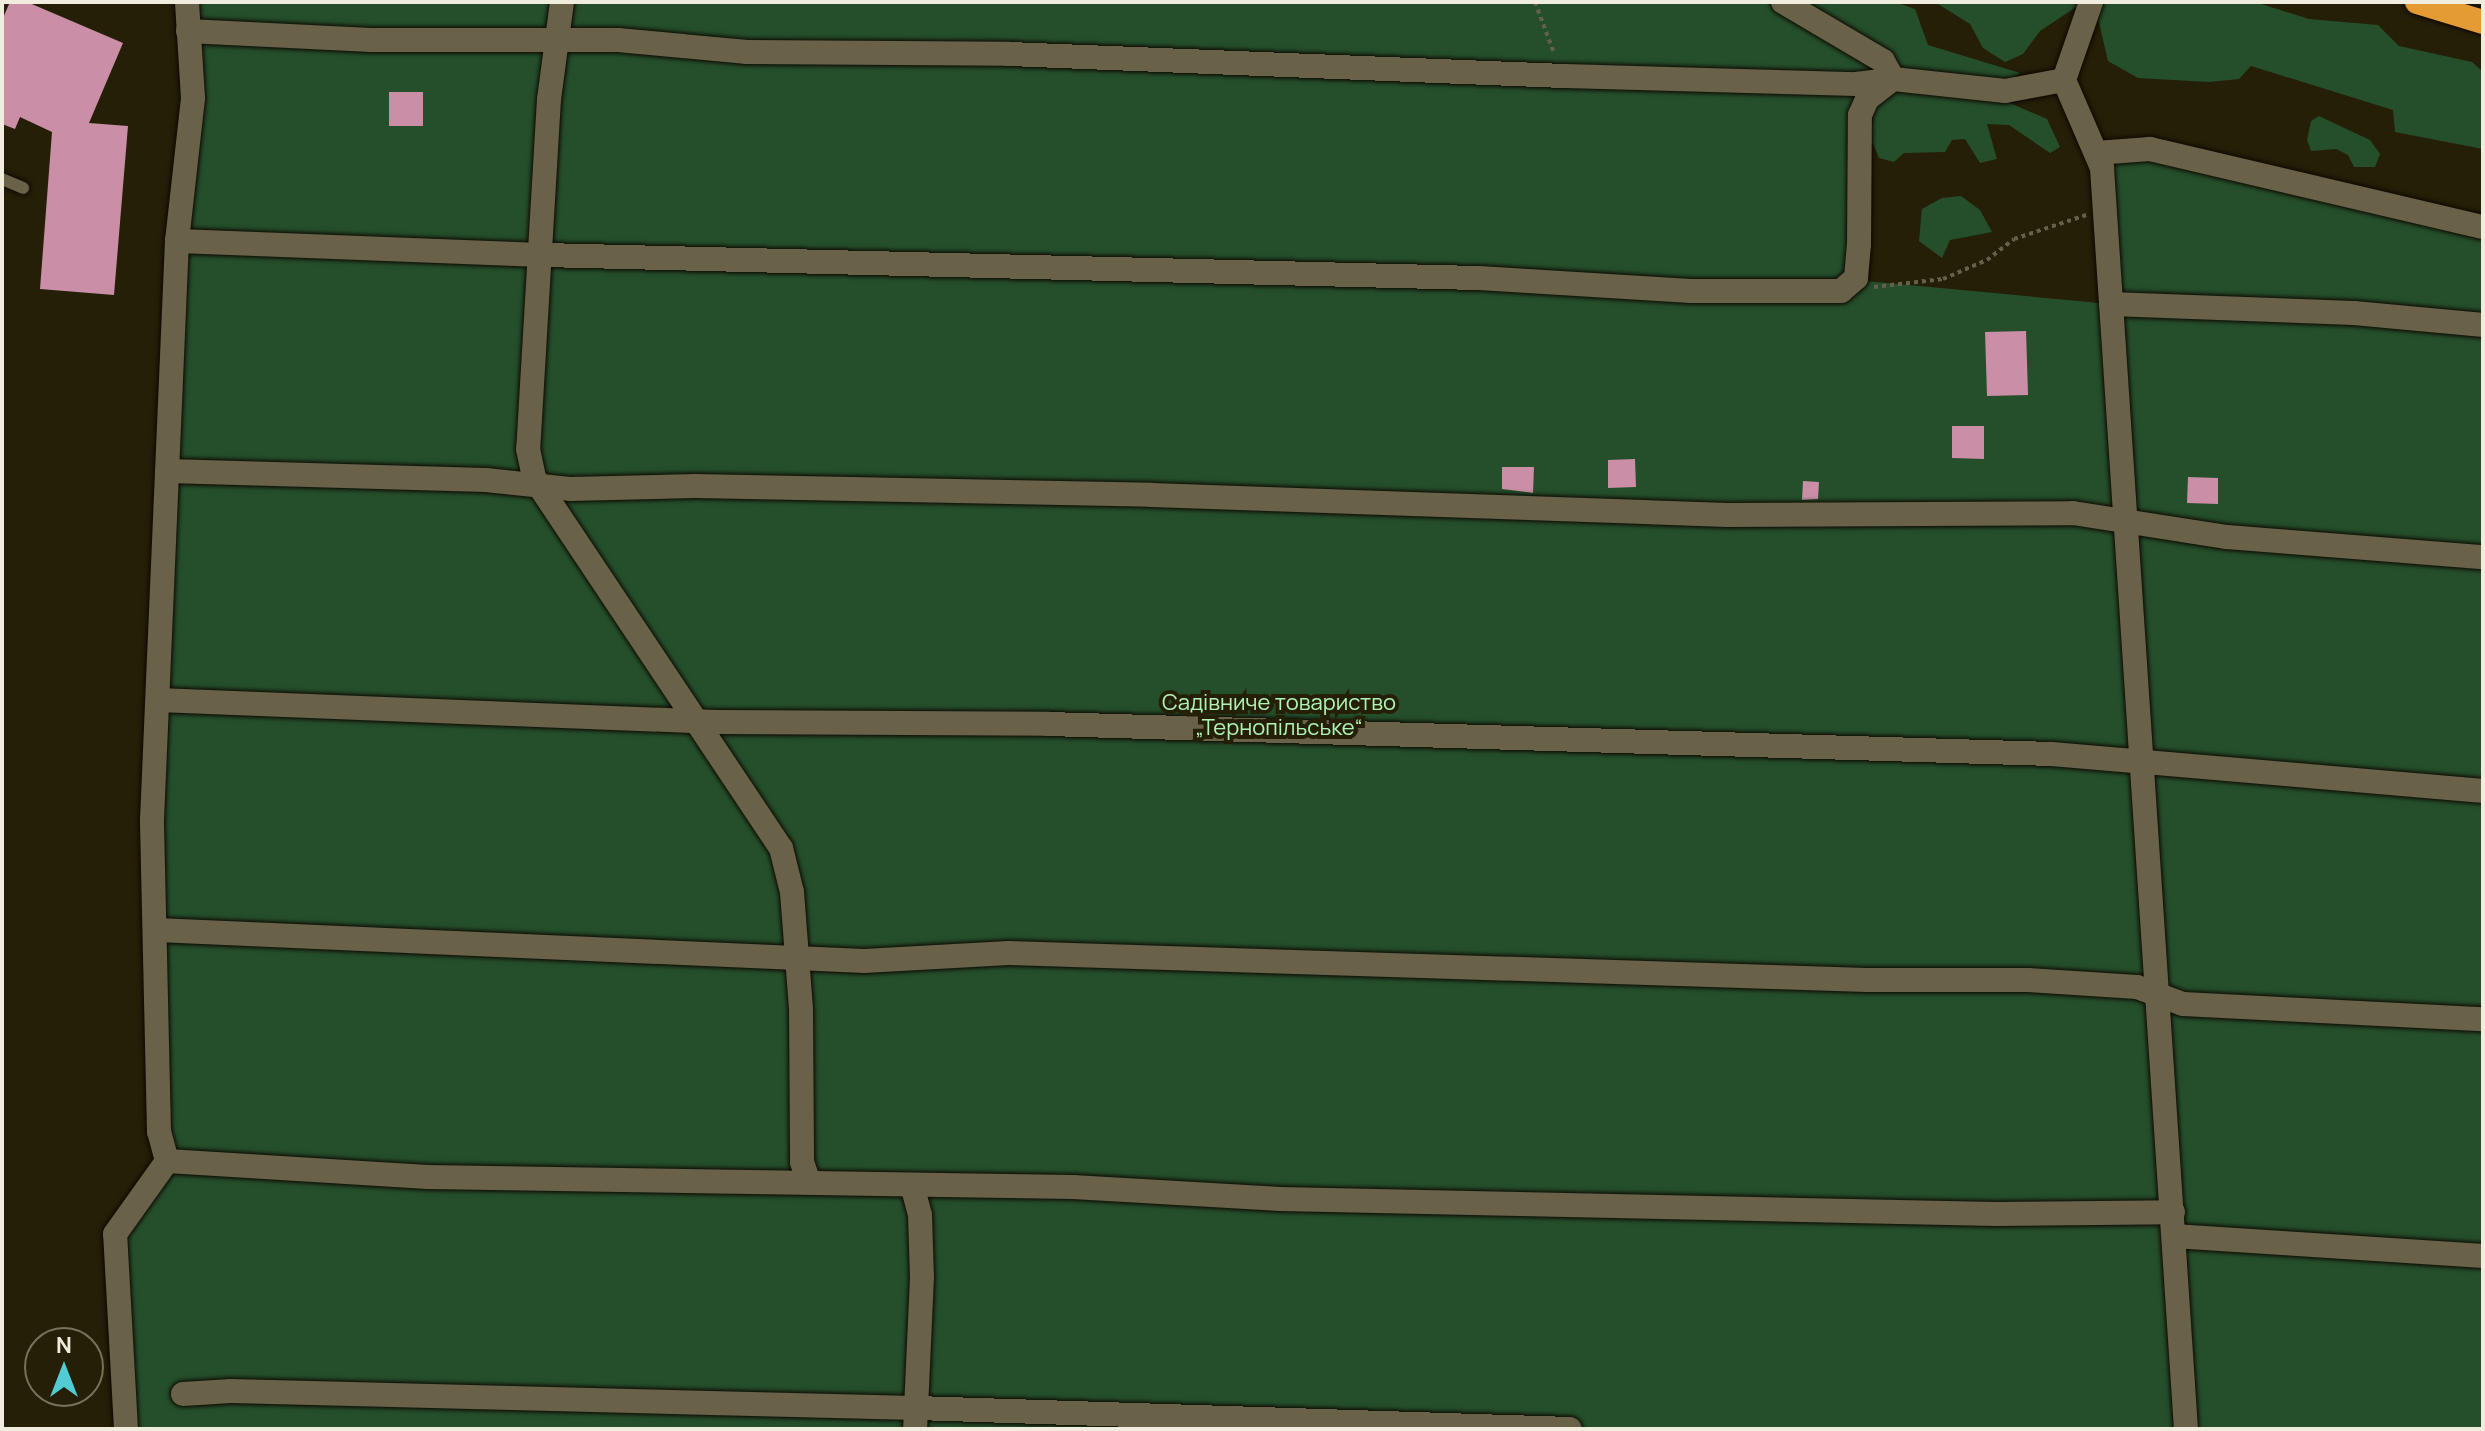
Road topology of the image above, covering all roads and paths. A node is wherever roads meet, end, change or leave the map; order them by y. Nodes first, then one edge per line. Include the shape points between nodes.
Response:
1 (187, 2) edge
2 (562, 2) edge
3 (1535, 2) edge
4 (1783, 2) edge
5 (2091, 2) edge
6 (2417, 2) edge
7 (2483, 22) edge
8 (188, 31) junction
9 (558, 43) junction
10 (1565, 76) junction
11 (1893, 79) junction
12 (2064, 80) junction
13 (2096, 153) junction
14 (2, 179) edge
15 (23, 188) dead end
16 (2105, 209) junction
17 (2483, 227) edge
18 (177, 241) junction
19 (543, 255) junction
20 (1884, 288) dead end
21 (2111, 304) junction
22 (2483, 325) edge
23 (167, 471) junction
24 (537, 484) junction
25 (2127, 518) junction
26 (2483, 557) edge
27 (158, 700) junction
28 (696, 721) junction
29 (2137, 758) junction
30 (2483, 791) edge
31 (157, 930) junction
32 (796, 956) junction
33 (2157, 996) junction
34 (2483, 1019) edge
35 (167, 1161) junction
36 (809, 1182) junction
37 (912, 1185) junction
38 (2173, 1224) junction
39 (2483, 1256) edge
40 (183, 1394) dead end
41 (916, 1418) edge
42 (126, 1429) edge
43 (1570, 1429) edge
44 (2186, 1429) edge

1 - 8 street
2 - 9 street
3 - 10 path
4 - 11 street via 1883,61
5 - 12 street
6 - 7 highway
8 - 9 street
8 - 18 street via 193,98
9 - 10 street via 618,40 762,52 1009,54
9 - 19 street via 549,99
10 - 11 street via 1856,84
11 - 12 street via 2005,91
11 - 19 street via 1867,99 1860,115 1856,278 1841,291 1691,291 1479,278
12 - 13 street
13 - 16 street
13 - 17 street via 2150,149
14 - 15 lane
16 - 20 path via 2014,239 1987,260 1943,279
16 - 21 street
18 - 19 street
18 - 23 street
19 - 24 street via 528,449
21 - 22 street via 2354,313
21 - 25 street
23 - 24 street
23 - 27 street
24 - 25 street via 570,489 695,486 1152,495 1727,515 2073,513
24 - 28 street
25 - 26 street via 2155,530
25 - 29 street
27 - 28 street
27 - 31 street via 152,820
28 - 29 street via 1200,728
28 - 32 street via 781,848 792,892
29 - 30 street
29 - 33 street
31 - 32 street
31 - 35 street via 159,1132
32 - 33 street via 864,961 1009,953 1867,980 2028,980 2137,987
32 - 36 street via 802,1162
33 - 34 street via 2183,1004
33 - 38 street
35 - 36 street via 428,1177
35 - 42 street via 115,1234
36 - 37 street
37 - 38 street via 1281,1199 1996,1214
37 - 41 street via 920,1215 922,1277
38 - 39 street
38 - 44 street
40 - 41 street via 231,1391
41 - 43 street

